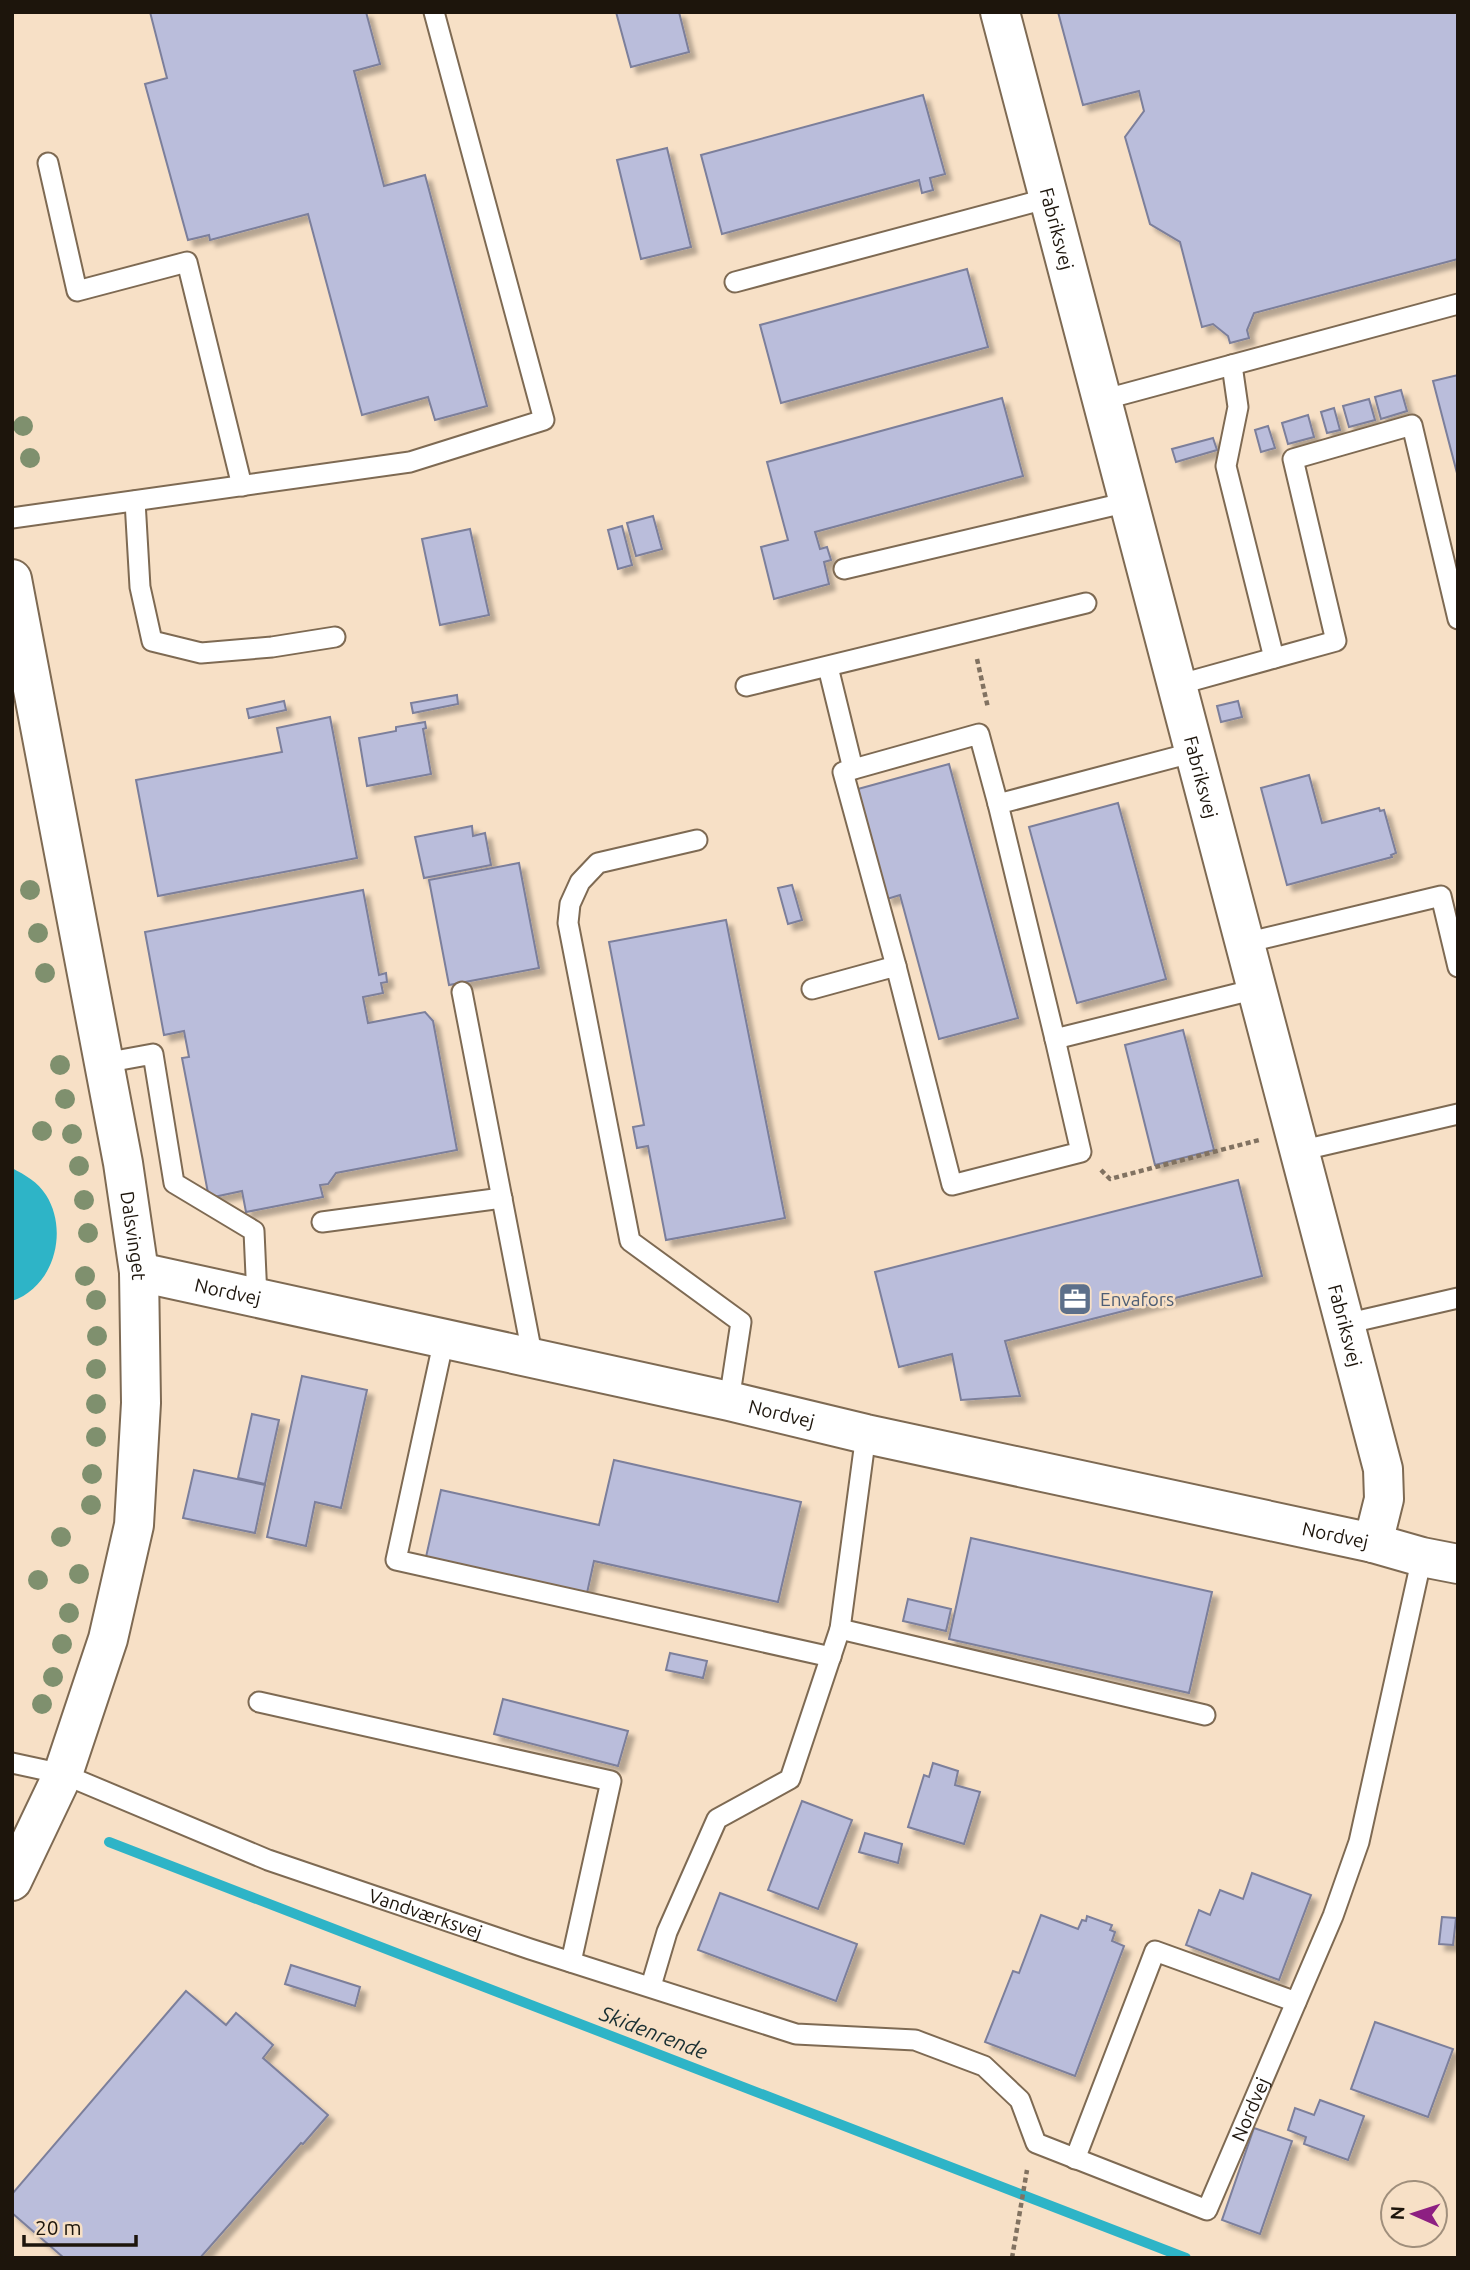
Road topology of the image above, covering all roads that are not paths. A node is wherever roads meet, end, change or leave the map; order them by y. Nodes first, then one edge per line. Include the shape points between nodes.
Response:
1 (434, 12) edge
2 (1000, 12) edge
3 (48, 163) dead end
4 (1049, 198) junction
5 (735, 282) dead end
6 (1458, 304) edge
7 (1232, 365) junction
8 (1102, 400) junction
9 (242, 486) junction
10 (135, 501) junction
11 (1128, 502) junction
12 (12, 518) edge
13 (844, 569) dead end
14 (12, 579) edge
15 (1086, 603) dead end
16 (1458, 618) edge
17 (335, 637) dead end
18 (1274, 658) junction
19 (828, 667) junction
20 (1177, 685) junction
21 (746, 686) dead end
22 (1195, 752) junction
23 (853, 769) junction
24 (998, 804) junction
25 (697, 840) dead end
26 (1245, 943) junction
27 (896, 966) junction
28 (1458, 967) edge
29 (812, 989) dead end
30 (1256, 989) junction
31 (462, 992) dead end
32 (1055, 1040) junction
33 (104, 1063) junction
34 (1458, 1114) edge
35 (1296, 1141) junction
36 (502, 1198) junction
37 (322, 1222) dead end
38 (139, 1272) junction
39 (257, 1298) junction
40 (1458, 1298) edge
41 (1345, 1324) junction
42 (444, 1339) junction
43 (533, 1359) junction
44 (729, 1401) junction
45 (866, 1434) junction
46 (1373, 1543) junction
47 (1440, 1561) edge
48 (840, 1629) junction
49 (831, 1657) junction
50 (259, 1702) dead end
51 (1205, 1715) dead end
52 (12, 1763) edge
53 (63, 1774) junction
54 (12, 1881) edge
55 (571, 1962) junction
56 (651, 1986) junction
57 (1296, 2002) junction
58 (796, 2034) joint
59 (1075, 2159) junction

1 - 9 lane via 544,420 411,462
2 - 4 street, Fabriksvej
3 - 9 lane via 77,291 187,262
4 - 5 lane
4 - 8 street, Fabriksvej
6 - 7 lane
7 - 8 lane
7 - 18 lane via 1238,407 1226,466
8 - 11 street, Fabriksvej
9 - 10 lane
10 - 12 lane
10 - 17 lane via 140,587 152,641 201,653
11 - 13 lane
11 - 20 street, Fabriksvej
14 - 33 street, Dalsvinget
15 - 19 lane
16 - 18 lane via 1412,425 1293,459 1336,641
18 - 20 lane
19 - 21 lane
19 - 23 lane
20 - 22 street, Fabriksvej
22 - 24 lane
22 - 26 street, Fabriksvej
23 - 24 lane via 979,734
23 - 27 lane via 842,772
24 - 32 lane
25 - 44 lane via 598,863 580,881 568,923 630,1241 741,1322
26 - 28 lane via 1441,896
26 - 30 street, Fabriksvej
27 - 29 lane
27 - 32 lane via 952,1185 1081,1152
30 - 32 lane
30 - 35 street, Fabriksvej
31 - 36 lane
33 - 38 street, Dalsvinget
33 - 39 lane via 153,1054 174,1183 254,1231
34 - 35 lane
35 - 41 street, Fabriksvej
36 - 37 lane
36 - 43 lane
38 - 39 street, Nordvej
38 - 53 street, Dalsvinget via 141,1403 134,1525 108,1639
39 - 42 street, Nordvej
40 - 41 lane
41 - 46 street, Fabriksvej via 1383,1469 1384,1499
42 - 43 street, Nordvej
42 - 49 lane via 396,1560
43 - 44 street, Nordvej
44 - 45 street, Nordvej
45 - 46 street, Nordvej
45 - 48 lane
46 - 47 street, Nordvej
47 - 57 lane, Nordvej via 1359,1842
48 - 49 lane
48 - 51 lane
49 - 56 lane via 790,1779 717,1819 667,1932
50 - 55 lane via 611,1782
52 - 53 lane, Vandværksvej
53 - 54 street, Dalsvinget
53 - 55 lane, Vandværksvej via 268,1860
55 - 56 lane, Vandværksvej
56 - 58 lane, Vandværksvej
57 - 59 lane, Nordvej via 1207,2210
57 - 59 lane via 1155,1951
58 - 59 lane, Nordvej via 915,2040 984,2066 1020,2101 1036,2143

